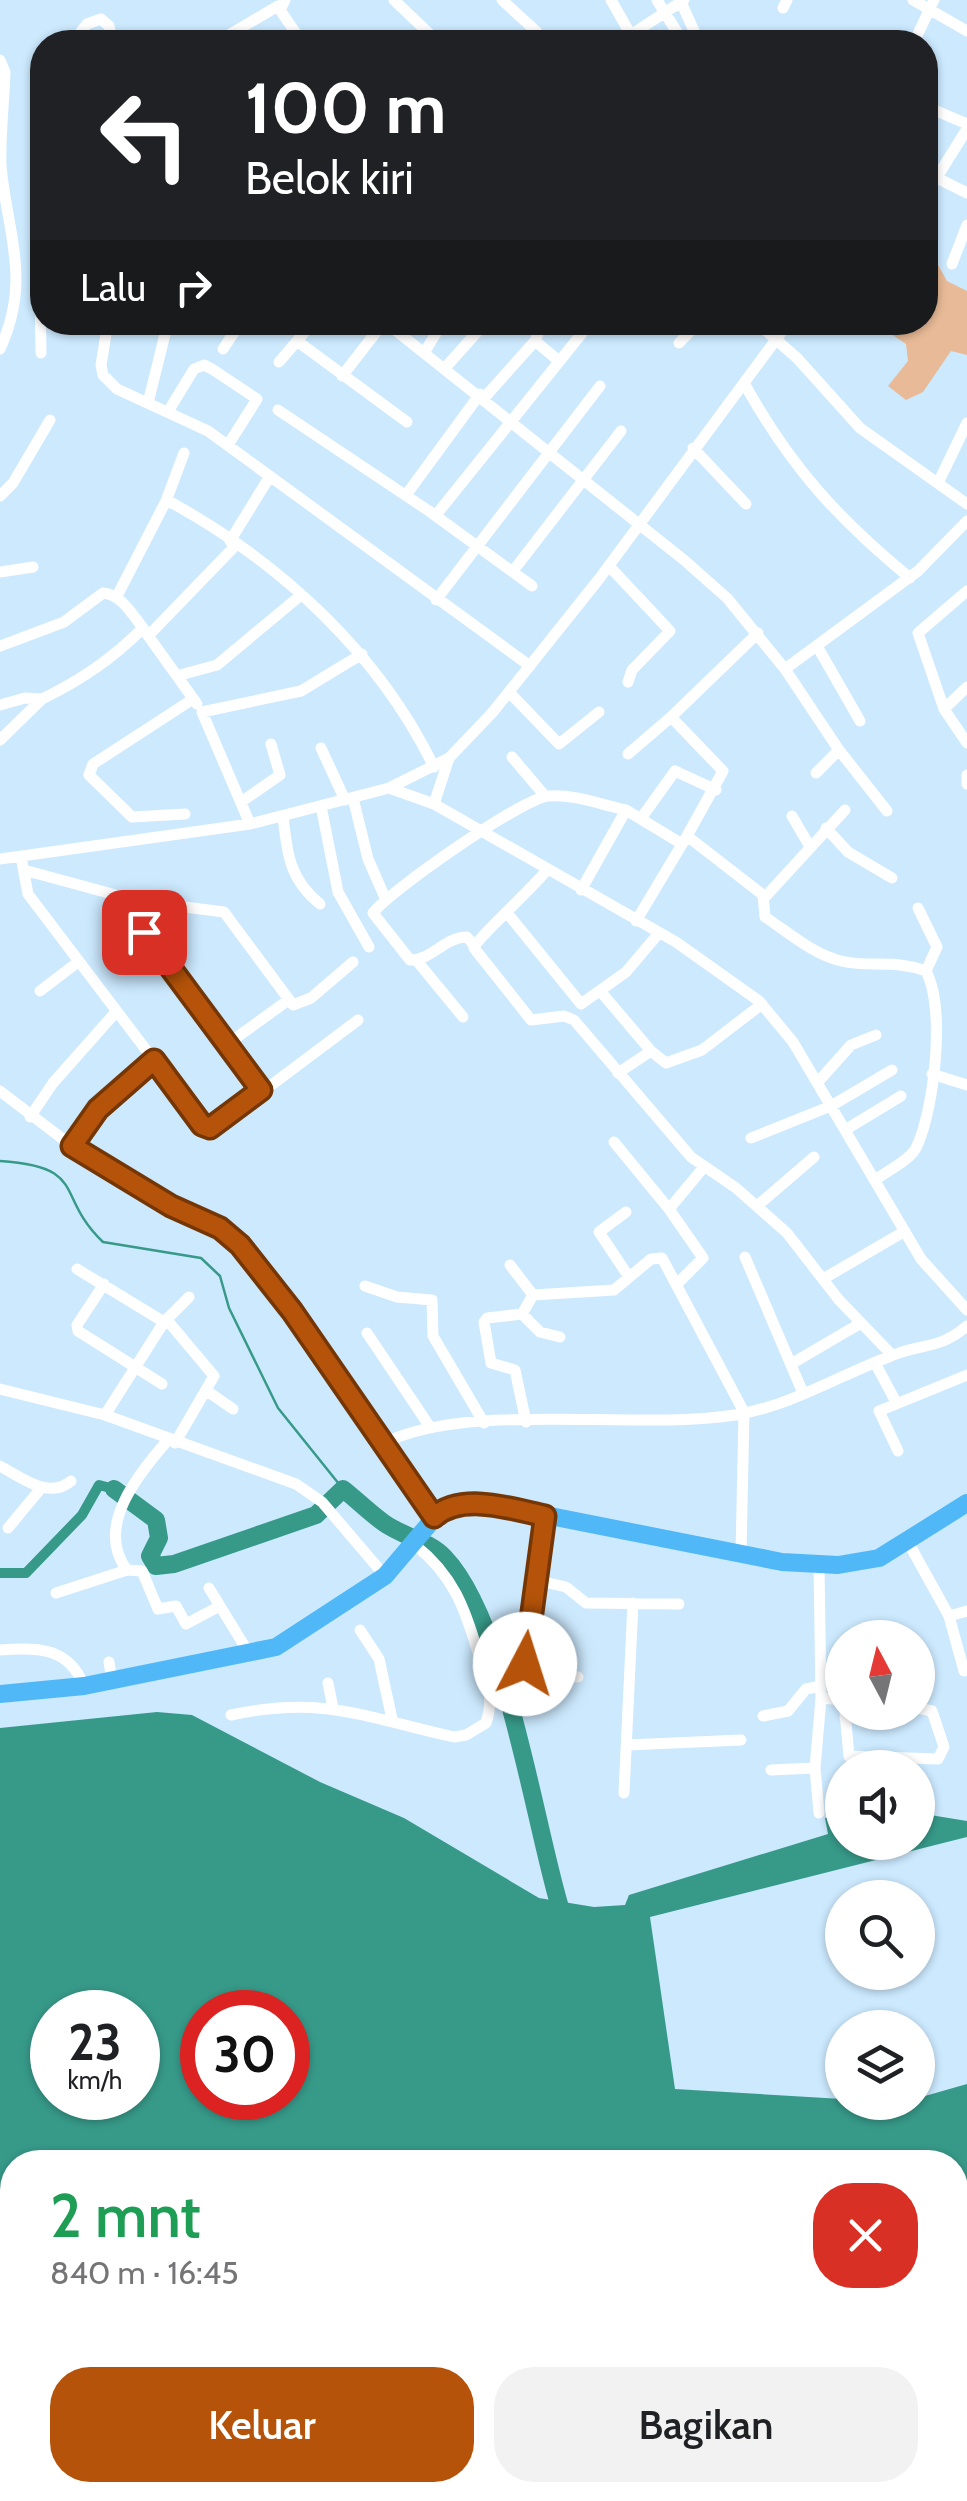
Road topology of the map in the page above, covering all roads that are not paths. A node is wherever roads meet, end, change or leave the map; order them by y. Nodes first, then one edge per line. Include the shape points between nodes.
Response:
1 (394, 0) edge
2 (502, 0) edge
3 (611, 0) edge
4 (657, 0) edge
5 (913, 0) edge
6 (282, 3) edge
7 (932, 4) edge
8 (675, 5) edge
9 (83, 30) edge
10 (110, 30) edge
11 (237, 30) edge
12 (296, 30) edge
13 (425, 30) edge
14 (535, 30) edge
15 (624, 30) edge
16 (640, 30) edge
17 (680, 30) edge
18 (691, 30) edge
19 (920, 30) edge
20 (967, 32) edge
21 (0, 60) edge
22 (938, 112) edge
23 (967, 126) edge
24 (938, 165) edge
25 (1, 175) edge
26 (938, 178) edge
27 (967, 193) edge
28 (967, 226) edge
29 (952, 264) dead end
30 (30, 286) edge
31 (15, 294) junction
32 (41, 335) edge
33 (107, 335) edge
34 (165, 335) edge
35 (233, 335) edge
36 (302, 335) edge
37 (374, 335) edge
38 (401, 335) edge
39 (436, 335) edge
40 (474, 335) edge
41 (538, 335) edge
42 (580, 335) edge
43 (687, 335) edge
44 (770, 335) edge
45 (780, 335) edge
46 (297, 341) junction
47 (535, 341) junction
48 (776, 341) junction
49 (679, 343) dead end
50 (0, 349) edge
51 (223, 350) dead end
52 (41, 352) dead end
53 (424, 353) junction
54 (558, 361) junction
55 (279, 362) dead end
56 (444, 368) junction
57 (342, 376) junction
58 (744, 384) junction
59 (600, 386) dead end
60 (482, 396) junction
61 (148, 402) junction
62 (169, 410) junction
63 (278, 410) dead end
64 (511, 419) junction
65 (50, 420) dead end
66 (406, 422) dead end
67 (967, 423) edge
68 (622, 431) dead end
69 (228, 446) junction
70 (691, 452) junction
71 (184, 453) dead end
72 (550, 453) junction
73 (270, 476) junction
74 (584, 480) junction
75 (939, 481) junction
76 (0, 496) edge
77 (406, 496) junction
78 (166, 501) junction
79 (746, 504) dead end
80 (967, 504) edge
81 (436, 515) junction
82 (967, 521) edge
83 (642, 524) junction
84 (233, 543) junction
85 (478, 546) junction
86 (610, 566) junction
87 (33, 567) dead end
88 (513, 571) junction
89 (0, 572) edge
90 (910, 578) junction
91 (532, 586) dead end
92 (967, 591) edge
93 (117, 596) junction
94 (301, 596) junction
95 (436, 600) junction
96 (146, 632) junction
97 (758, 633) junction
98 (0, 646) edge
99 (816, 646) junction
100 (362, 654) junction
101 (530, 666) junction
102 (784, 669) junction
103 (180, 676) junction
104 (628, 682) dead end
105 (967, 687) edge
106 (509, 692) junction
107 (193, 698) junction
108 (42, 699) junction
109 (0, 705) edge
110 (944, 709) junction
111 (202, 712) junction
112 (599, 712) dead end
113 (671, 717) junction
114 (860, 720) dead end
115 (0, 740) edge
116 (967, 743) edge
117 (271, 744) dead end
118 (320, 748) dead end
119 (839, 750) junction
120 (628, 754) dead end
121 (512, 757) dead end
122 (449, 758) junction
123 (434, 767) junction
124 (816, 774) dead end
125 (967, 775) edge
126 (967, 784) edge
127 (389, 788) junction
128 (716, 790) junction
129 (545, 796) junction
130 (349, 799) junction
131 (240, 802) junction
132 (434, 804) junction
133 (321, 806) junction
134 (626, 810) junction
135 (844, 810) dead end
136 (887, 811) dead end
137 (185, 814) dead end
138 (283, 816) junction
139 (642, 816) junction
140 (792, 816) dead end
141 (250, 824) junction
142 (826, 828) junction
143 (480, 831) junction
144 (685, 841) junction
145 (810, 845) junction
146 (0, 859) edge
147 (22, 863) junction
148 (546, 871) junction
149 (892, 878) dead end
150 (581, 890) junction
151 (116, 895) junction
152 (765, 897) junction
153 (386, 900) junction
154 (320, 904) dead end
155 (918, 908) dead end
156 (508, 914) junction
157 (636, 921) junction
158 (659, 933) junction
159 (474, 944) junction
160 (369, 948) dead end
161 (417, 961) junction
162 (78, 962) junction
163 (353, 962) dead end
164 (926, 972) junction
165 (40, 990) dead end
166 (601, 992) junction
167 (287, 1001) junction
168 (762, 1004) junction
169 (115, 1013) junction
170 (463, 1016) dead end
171 (358, 1020) dead end
172 (876, 1035) dead end
173 (229, 1043) junction
174 (651, 1051) junction
175 (154, 1060) junction
176 (892, 1070) dead end
177 (618, 1074) junction
178 (932, 1074) junction
179 (817, 1084) junction
180 (967, 1084) edge
181 (261, 1090) junction
182 (0, 1091) edge
183 (901, 1096) dead end
184 (831, 1106) junction
185 (30, 1118) junction
186 (845, 1130) junction
187 (752, 1138) dead end
188 (614, 1142) dead end
189 (72, 1146) junction
190 (814, 1157) dead end
191 (704, 1167) junction
192 (875, 1180) junction
193 (757, 1206) junction
194 (669, 1209) junction
195 (626, 1212) dead end
196 (905, 1230) junction
197 (745, 1257) dead end
198 (510, 1264) dead end
199 (77, 1269) dead end
200 (629, 1277) junction
201 (822, 1280) junction
202 (104, 1284) junction
203 (678, 1284) junction
204 (365, 1286) dead end
205 (533, 1295) junction
206 (188, 1297) dead end
207 (967, 1310) edge
208 (522, 1314) junction
209 (166, 1321) junction
210 (860, 1323) junction
211 (967, 1326) edge
212 (366, 1334) dead end
213 (560, 1337) dead end
214 (892, 1355) junction
215 (876, 1363) junction
216 (791, 1364) junction
217 (135, 1368) junction
218 (967, 1375) edge
219 (162, 1384) dead end
220 (0, 1389) edge
221 (207, 1391) junction
222 (803, 1394) junction
223 (896, 1402) junction
224 (233, 1408) dead end
225 (744, 1412) junction
226 (105, 1415) junction
227 (526, 1422) junction
228 (484, 1423) junction
229 (430, 1427) junction
230 (171, 1441) junction
231 (382, 1444) junction
232 (898, 1451) dead end
233 (0, 1466) edge
234 (70, 1481) dead end
235 (42, 1487) junction
236 (967, 1504) edge
237 (545, 1516) junction
238 (8, 1528) dead end
239 (423, 1534) junction
240 (908, 1542) junction
241 (741, 1554) junction
242 (819, 1566) junction
243 (128, 1570) junction
244 (385, 1576) junction
245 (535, 1580) junction
246 (209, 1588) dead end
247 (56, 1592) dead end
248 (633, 1603) junction
249 (679, 1604) dead end
250 (220, 1606) junction
251 (967, 1611) edge
252 (949, 1616) junction
253 (360, 1630) dead end
254 (0, 1650) edge
255 (250, 1655) junction
256 (964, 1671) dead end
257 (578, 1677) dead end
258 (328, 1683) dead end
259 (84, 1686) junction
260 (821, 1692) junction
261 (0, 1694) edge
262 (825, 1694) edge
263 (333, 1708) junction
264 (231, 1714) dead end
265 (763, 1716) dead end
266 (392, 1719) junction
267 (935, 1720) edge
268 (846, 1730) edge
269 (741, 1740) dead end
270 (627, 1746) junction
271 (815, 1768) junction
272 (771, 1770) dead end
273 (624, 1793) dead end
274 (819, 1813) dead end

1 - 13 street
2 - 14 street
3 - 15 street
4 - 8 street
5 - 7 street
6 - 11 street
6 - 12 street
7 - 19 street
7 - 20 street
8 - 16 street
8 - 17 street
8 - 18 street
9 - 10 street via 101,20
21 - 25 street
22 - 23 street
23 - 24 street
25 - 31 street via 14,227
26 - 27 street
28 - 29 street
30 - 31 street
31 - 50 street
32 - 52 street
33 - 61 street via 103,375
34 - 61 street
35 - 51 street
36 - 46 street
37 - 57 street
38 - 53 street
39 - 53 street
40 - 56 street
41 - 47 street
42 - 54 street
43 - 49 street
44 - 48 street
45 - 48 street
46 - 55 street
46 - 57 street
47 - 54 street
47 - 60 street
48 - 58 street
48 - 75 street via 860,428
53 - 56 street
54 - 64 street
56 - 60 street
57 - 66 street
58 - 70 street
58 - 90 street via 808,484
59 - 72 street
60 - 64 street
60 - 77 street
61 - 62 street
62 - 69 street
62 - 69 street via 194,369 212,369 257,399
63 - 77 street
64 - 72 street
64 - 81 street
65 - 76 street
67 - 75 street
68 - 74 street
69 - 73 street
70 - 79 street
70 - 83 street
71 - 78 street
72 - 74 street
72 - 85 street
73 - 84 street
73 - 95 street
74 - 83 street
74 - 88 street
75 - 80 street
77 - 81 street
78 - 84 street
78 - 93 street
81 - 85 street
82 - 90 street
83 - 86 street
83 - 97 street
84 - 94 street
84 - 96 street
85 - 88 street
85 - 95 street
86 - 101 street
86 - 104 street via 670,631
87 - 89 street
88 - 91 street
90 - 99 street
92 - 110 street via 918,633
93 - 96 street
93 - 98 street via 103,593 64,622
94 - 100 street
94 - 103 street via 217,665
95 - 101 street
96 - 103 street
96 - 108 street via 94,672
97 - 102 street
97 - 113 street
99 - 102 street
99 - 114 street
100 - 111 street via 301,691
100 - 123 street via 412,722
101 - 106 street
102 - 119 street
103 - 107 street
105 - 110 street
106 - 112 street via 560,744
106 - 122 street
107 - 111 street
107 - 137 street via 93,764 88,775 132,817
108 - 109 street
108 - 115 street
110 - 116 street
111 - 131 street
113 - 120 street
113 - 128 street via 723,772
117 - 131 street via 280,776
118 - 130 street
119 - 124 street
119 - 136 street
121 - 129 street
122 - 123 street
122 - 132 street
123 - 127 street
125 - 126 street
127 - 130 street
127 - 132 street
128 - 139 street via 675,771
128 - 144 street
129 - 134 street
129 - 143 street
130 - 133 street
130 - 153 street
131 - 141 street
132 - 143 street
133 - 138 street
133 - 160 street via 338,892
134 - 139 street
134 - 150 street
135 - 142 street
138 - 141 street
138 - 154 street via 291,870
139 - 144 street
140 - 145 street
141 - 147 street
142 - 145 street
142 - 149 street via 848,852
143 - 148 street
143 - 153 street
144 - 152 street
144 - 157 street
145 - 152 street
146 - 147 street
147 - 151 street
147 - 162 street via 28,894
148 - 150 street
148 - 156 street
150 - 157 street
151 - 167 street via 224,912
151 - 173 street
152 - 164 street via 765,918 828,957 892,961
153 - 161 street via 374,916 408,959
155 - 164 street via 937,947
156 - 159 street
156 - 166 street via 578,1002 586,1004
157 - 158 street
158 - 166 street
158 - 168 street
159 - 161 street via 467,936 455,937
159 - 177 street via 526,1016 568,1017
161 - 170 street
162 - 165 street
162 - 169 street
163 - 167 street via 301,1005
164 - 178 street via 935,990
166 - 174 street
167 - 173 street
168 - 174 street via 686,1058 662,1063
168 - 179 street
169 - 175 street
169 - 185 street
171 - 181 street
172 - 179 street via 851,1045
173 - 181 street
174 - 177 street
175 - 181 street via 210,1128
175 - 189 street via 98,1109
176 - 184 street
177 - 191 street
178 - 180 street
178 - 192 street via 927,1126 916,1150
179 - 184 street
182 - 185 street
183 - 186 street
184 - 186 street
184 - 187 street
185 - 189 street
186 - 192 street
188 - 194 street
189 - 231 street via 229,1234 292,1311
190 - 193 street
191 - 193 street
191 - 194 street
192 - 196 street
193 - 201 street
194 - 203 street via 703,1258
195 - 200 street via 599,1232
196 - 201 street
196 - 207 street via 938,1282
197 - 216 street
198 - 205 street
199 - 202 street
200 - 203 street via 656,1257
200 - 205 street via 602,1294
201 - 210 street
202 - 209 street
202 - 217 street via 76,1328
203 - 225 street
204 - 228 street via 432,1300 432,1336
205 - 208 street
206 - 209 street
208 - 213 street via 540,1332
208 - 227 street via 484,1322 491,1363 511,1366 517,1375
209 - 217 street
209 - 221 street via 213,1372
210 - 214 street
210 - 216 street
211 - 214 street via 944,1344
212 - 229 street
214 - 215 street
215 - 222 street
215 - 223 street
216 - 222 street
217 - 219 street
217 - 226 street
218 - 223 street
220 - 226 street
221 - 224 street
221 - 230 street
222 - 225 street
223 - 232 street via 879,1414
225 - 227 street
225 - 241 street
226 - 230 street
227 - 228 street
228 - 229 street
229 - 231 street
230 - 243 street via 126,1498 114,1544
230 - 244 street via 264,1471 326,1507
231 - 239 street
233 - 235 street
234 - 235 street via 58,1490
235 - 238 street
236 - 240 highway
237 - 239 highway via 478,1504 442,1510
237 - 241 highway
237 - 245 street
239 - 244 highway
239 - 266 street via 461,1596 492,1699 486,1723 466,1736
240 - 242 highway via 879,1558
240 - 252 street
241 - 242 highway
242 - 260 street
243 - 247 street
243 - 250 street via 142,1571 158,1609 176,1606 186,1624
244 - 255 highway via 292,1640
245 - 248 street via 566,1587 586,1603
245 - 257 street via 528,1672
246 - 250 street
248 - 249 street
248 - 270 street
250 - 255 street
251 - 252 street
252 - 256 street
253 - 266 street via 379,1659
254 - 259 street via 55,1652 76,1668
255 - 259 highway via 110,1672
258 - 263 street
259 - 261 highway
260 - 262 street
260 - 265 street via 806,1688 788,1711
260 - 271 street
263 - 264 street via 274,1706
263 - 266 street
267 - 268 street via 944,1748 938,1759 848,1756
269 - 270 street
270 - 273 street
271 - 272 street
271 - 274 street

